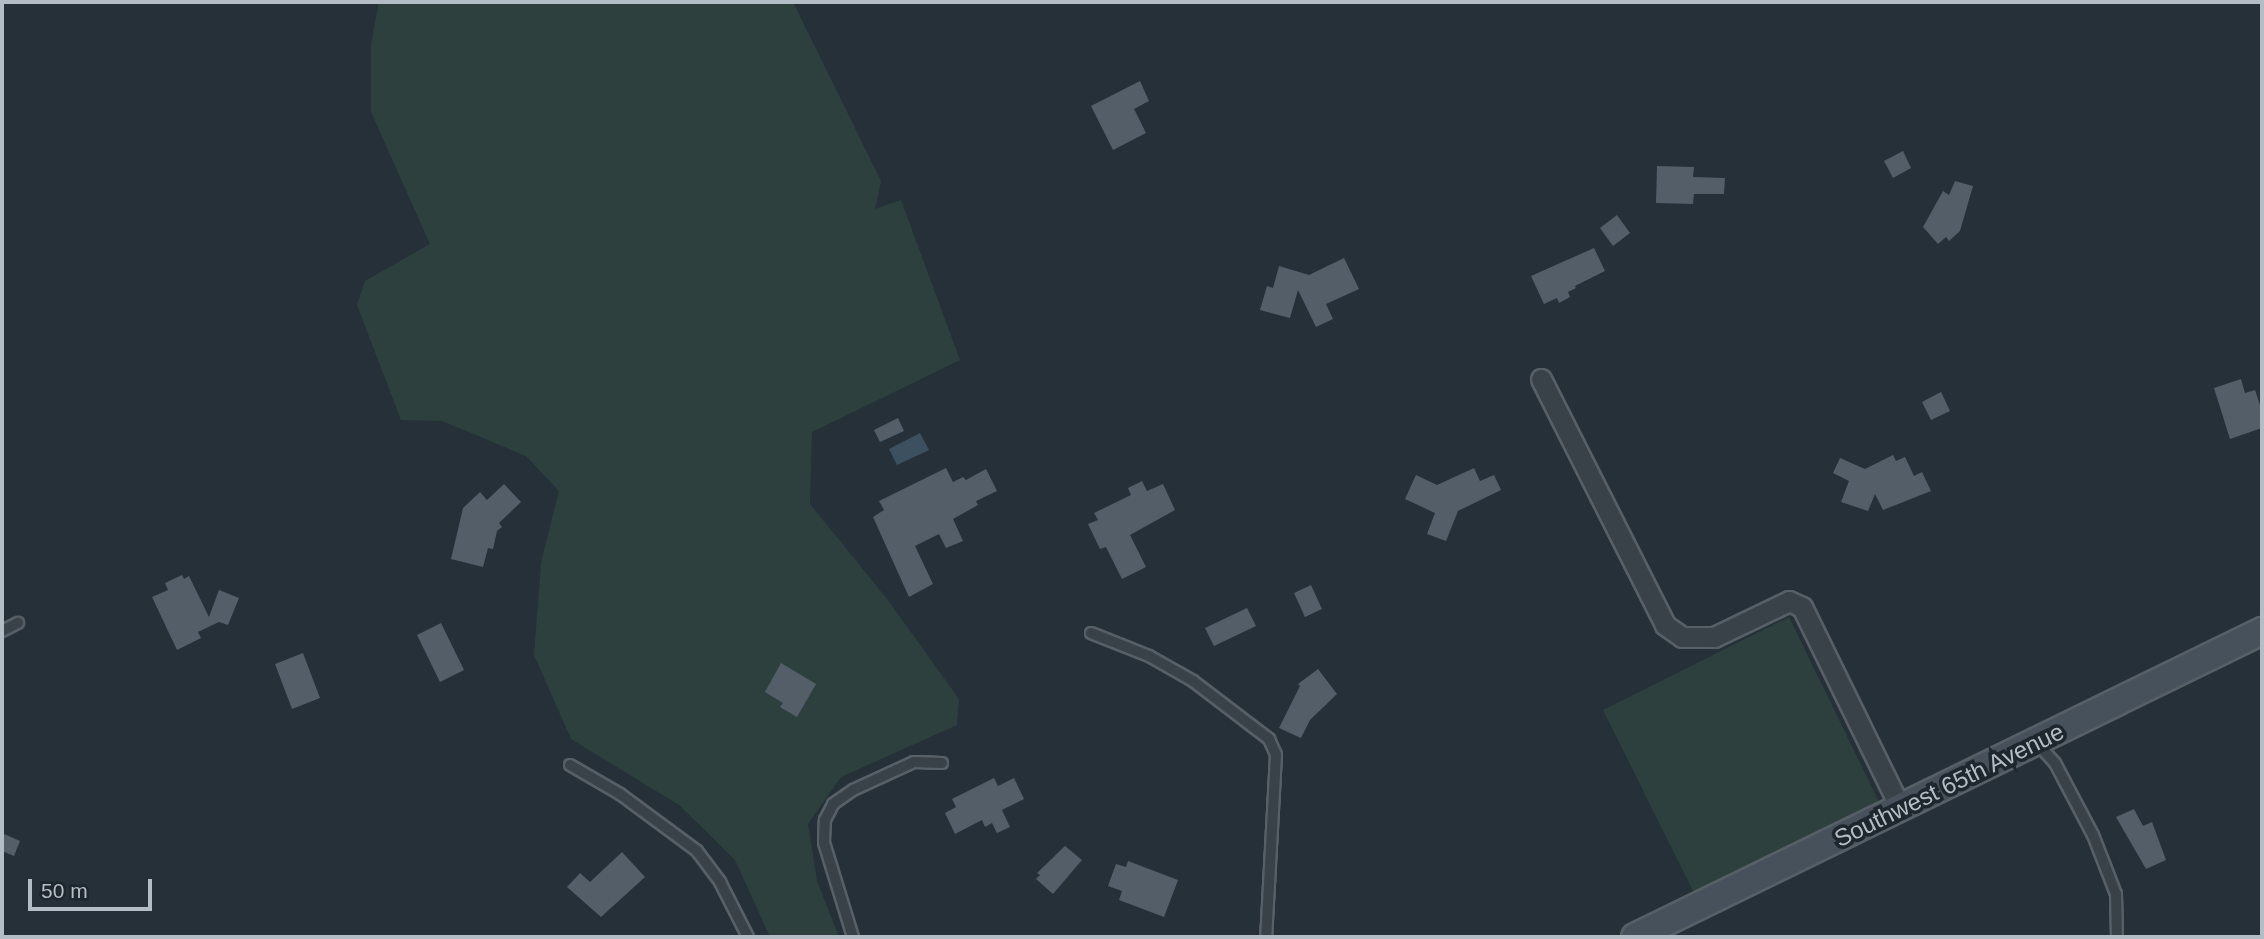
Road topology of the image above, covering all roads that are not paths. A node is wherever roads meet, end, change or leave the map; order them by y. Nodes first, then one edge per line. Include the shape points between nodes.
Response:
1 (1541, 379) dead end
2 (18, 623) dead end
3 (2, 631) edge
4 (2262, 631) edge
5 (1091, 633) dead end
6 (2037, 743) junction
7 (942, 763) dead end
8 (570, 765) dead end
9 (1901, 809) junction
10 (748, 937) edge
11 (853, 937) edge
12 (1266, 937) edge
13 (1635, 937) edge
14 (2117, 937) edge

1 - 9 street via 1665,625 1682,637 1714,637 1790,601 1802,607
2 - 3 lane
4 - 6 main road, Southwest 65th Avenue
5 - 12 lane via 1149,656 1193,681 1269,739 1276,755
6 - 9 main road, Southwest 65th Avenue
6 - 14 lane via 2055,763 2093,835 2116,894
7 - 11 lane via 914,762 833,804 825,820 824,843
8 - 10 lane via 620,794 697,850 720,882
9 - 13 main road, Southwest 65th Avenue

